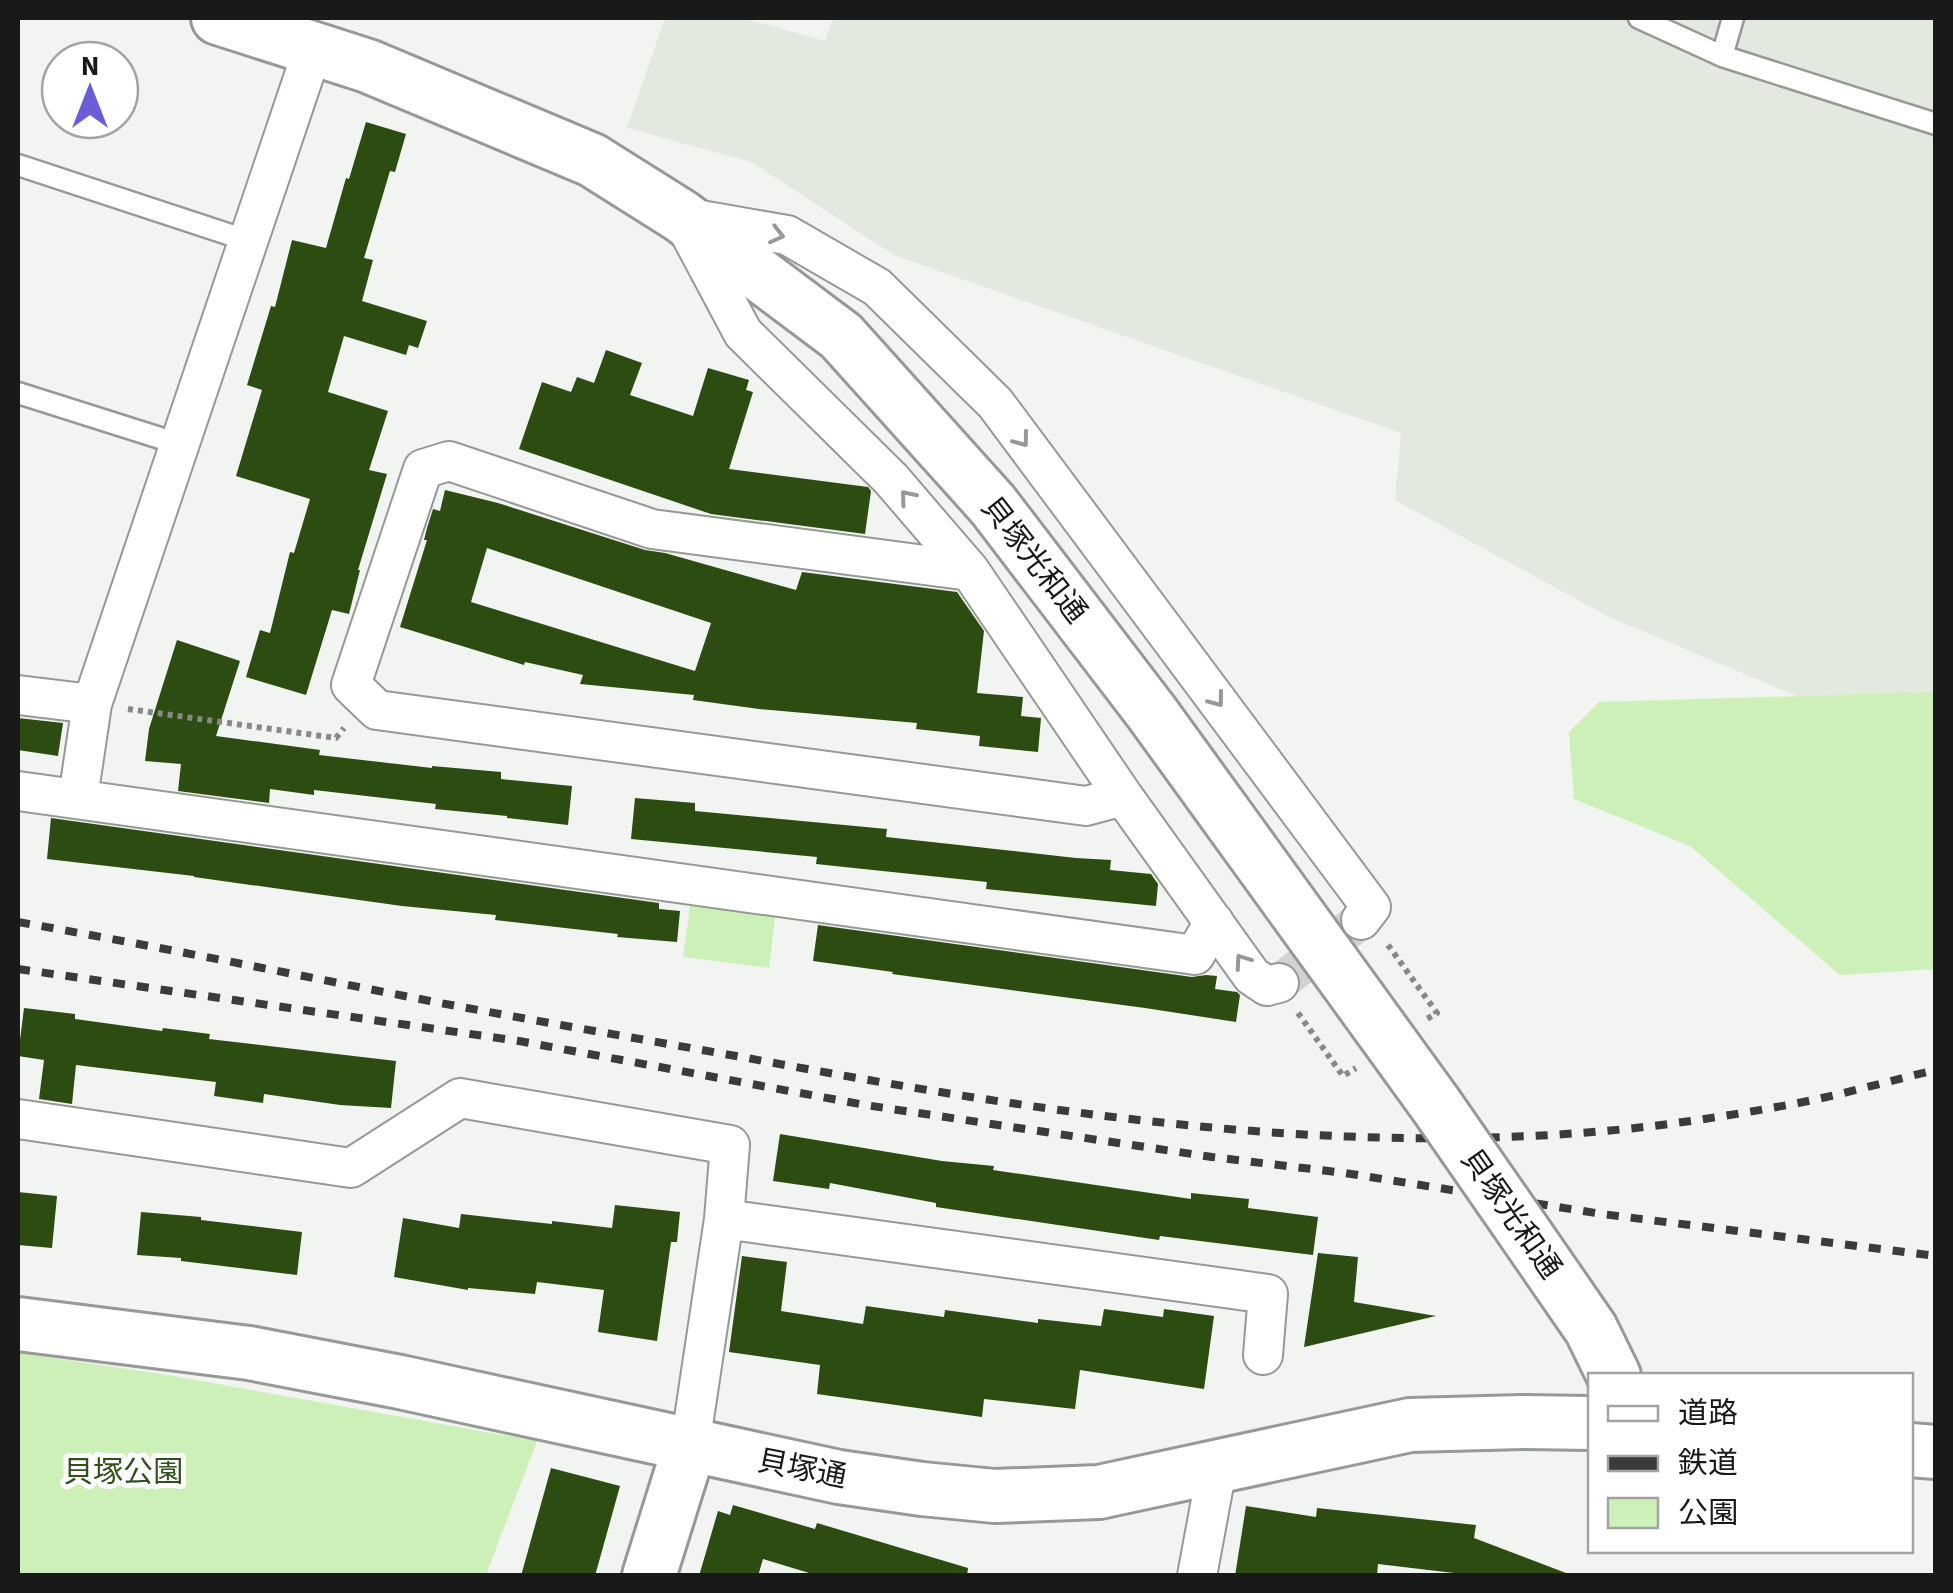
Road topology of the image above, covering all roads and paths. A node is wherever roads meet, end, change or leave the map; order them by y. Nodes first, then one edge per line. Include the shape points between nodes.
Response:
1 (218, 18) edge
2 (1639, 18) edge
3 (1734, 18) edge
4 (315, 42) junction
5 (1722, 56) junction
6 (1936, 124) edge
7 (18, 165) edge
8 (681, 216) junction
9 (249, 241) junction
10 (18, 393) edge
11 (179, 444) junction
12 (970, 572) junction
13 (18, 694) edge
14 (366, 699) junction
15 (92, 704) junction
16 (18, 791) edge
17 (1123, 796) junction
18 (78, 798) junction
19 (1361, 920) dead end
20 (1214, 922) junction
21 (1390, 950) dead end
22 (1288, 998) joint
23 (1437, 1012) dead end
24 (1359, 1066) dead end
25 (18, 1119) edge
26 (724, 1219) junction
27 (18, 1324) edge
28 (1263, 1355) dead end
29 (1612, 1373) edge
30 (1588, 1423) edge
31 (690, 1445) junction
32 (1216, 1468) junction
33 (650, 1576) edge
34 (1197, 1576) edge

1 - 4 street, 貝塚光和通
2 - 5 lane
3 - 5 lane
4 - 8 street, 貝塚光和通 via 592,160
4 - 9 street
5 - 6 lane
7 - 9 lane
12 -> 8 street via 892,479 743,333
8 -> 19 street via 787,235 878,287 995,403 1371,908
8 - 29 street, 貝塚光和通, bridge via 842,336 993,504 1436,1105 1591,1330
9 - 11 street
10 - 11 lane
11 - 15 street
12 - 14 street via 652,529 449,461 422,469 351,685
12 - 17 street
13 - 15 street
14 - 15 path via 336,738
14 - 17 street via 377,710 1086,806
15 - 18 street
16 - 18 street
17 - 20 street
18 - 20 street via 1195,955
22 -> 20 street via 1252,976
21 - 23 path
22 - 24 path via 1343,1076
25 - 26 street via 351,1168 460,1098 730,1145
26 - 28 street via 1268,1294
26 - 31 street
27 - 31 street, 貝塚通 via 250,1353
30 - 32 street, 貝塚通 via 1410,1425
31 - 32 street, 貝塚通 via 839,1478 995,1496 1099,1492
31 - 33 street
32 - 34 street

